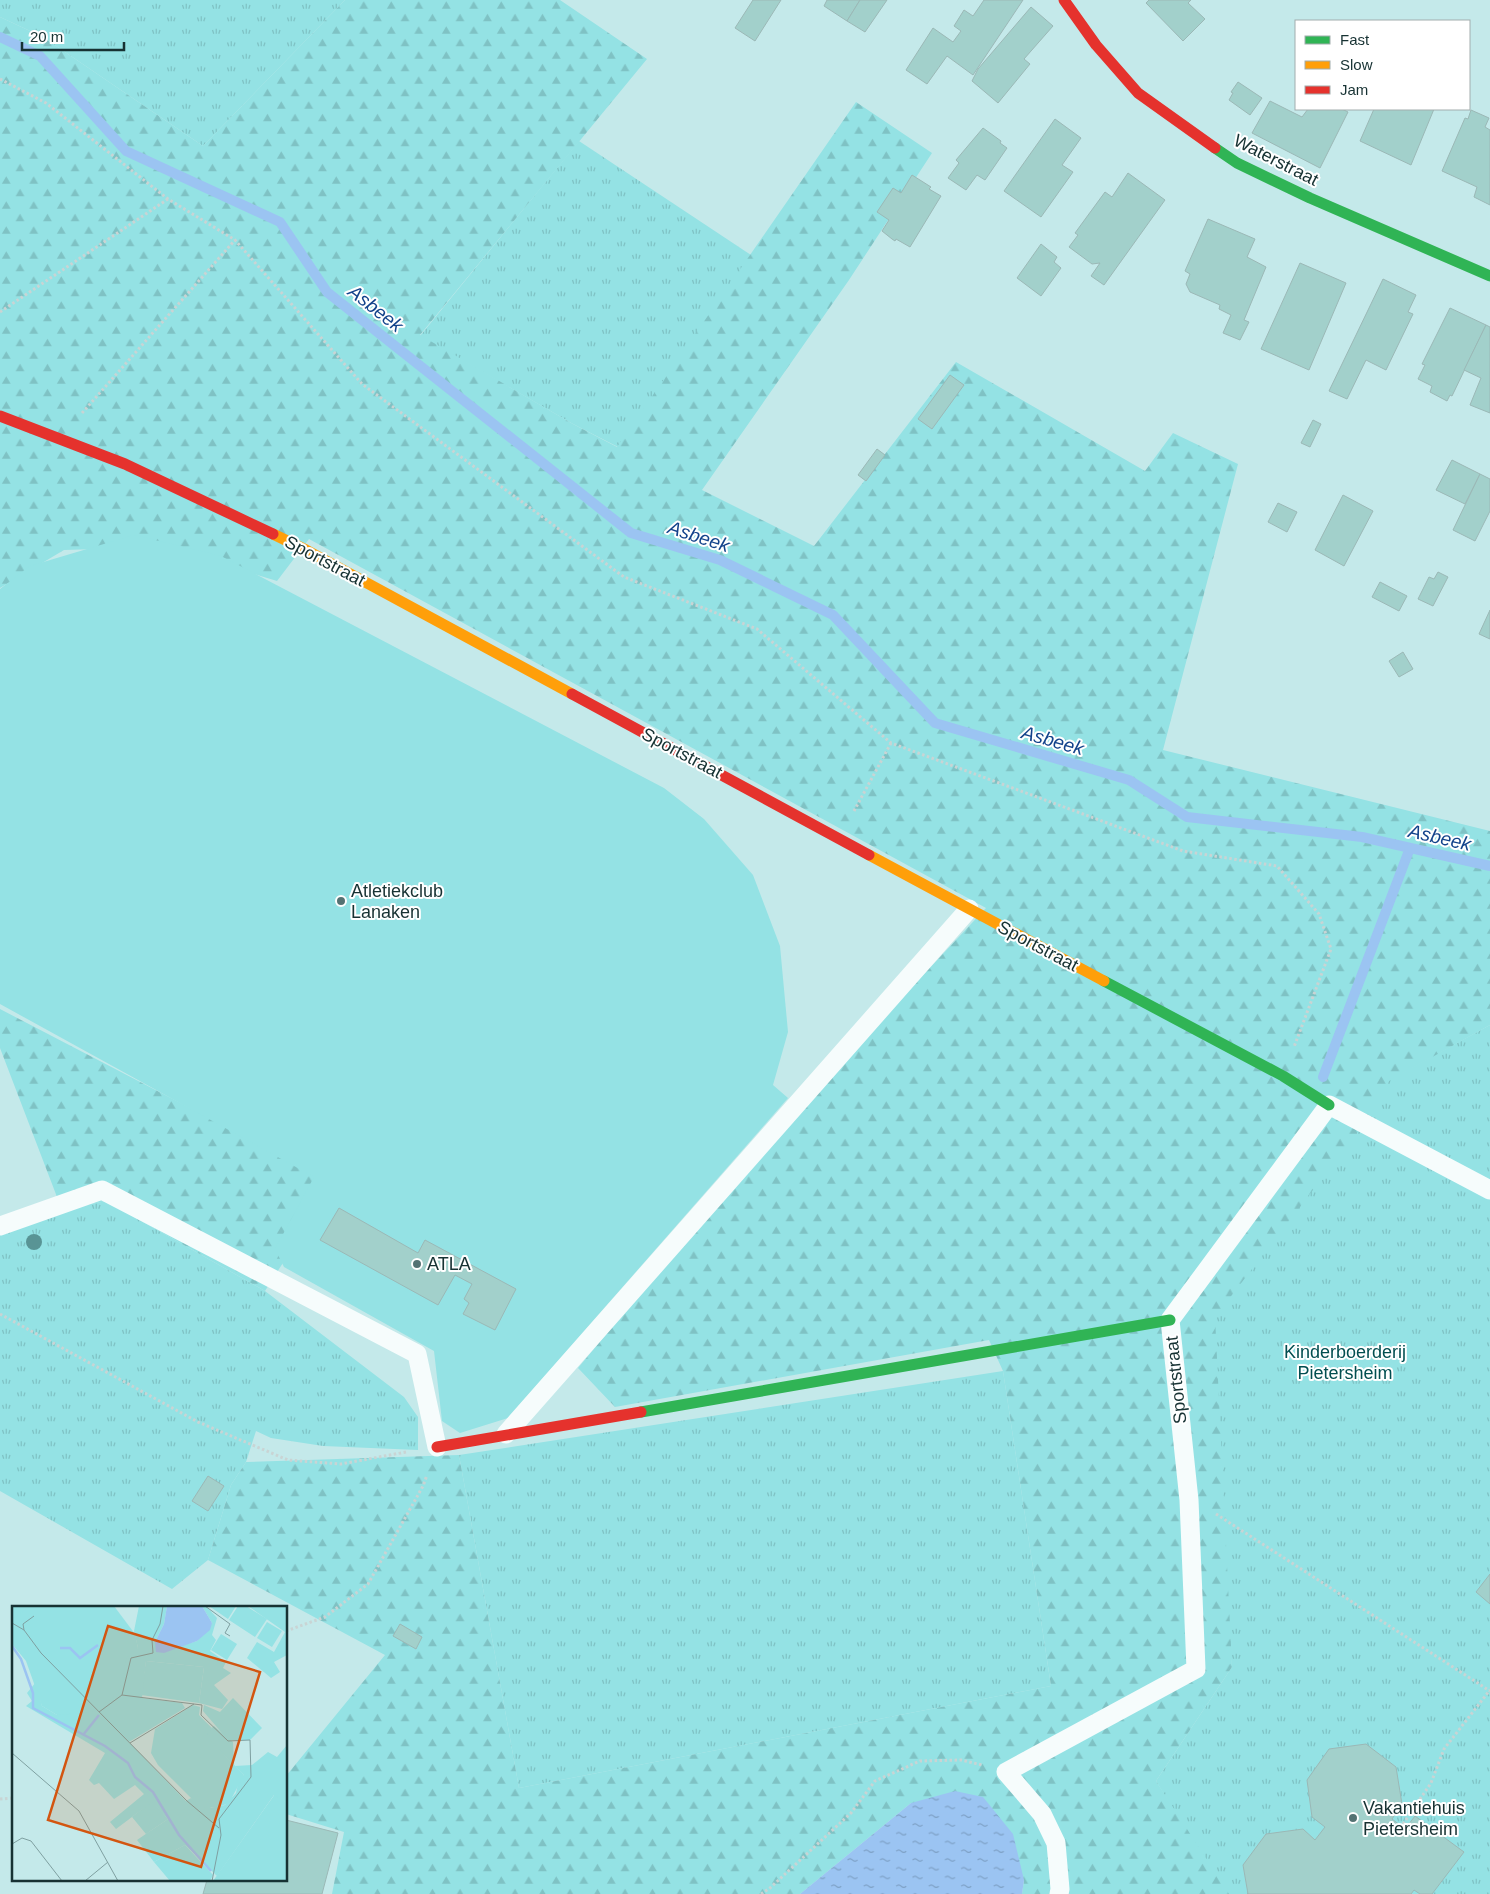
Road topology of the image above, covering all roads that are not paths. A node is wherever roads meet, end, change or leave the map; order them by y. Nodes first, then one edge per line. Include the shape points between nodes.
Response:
1 (1064, 0) edge
2 (1490, 276) edge
3 (0, 416) edge
4 (969, 909) junction
5 (1329, 1105) junction
6 (1490, 1190) edge
7 (0, 1226) edge
8 (1170, 1320) junction
9 (506, 1434) junction
10 (437, 1447) joint
11 (1059, 1894) edge

1 - 2 street, Waterstraat via 1096,45 1138,94 1237,163
3 - 4 street, Sportstraat via 125,464 306,550
4 - 5 street, Sportstraat via 1283,1076
4 - 9 lane
5 - 6 lane
5 - 8 lane, Sportstraat
7 - 10 lane via 102,1190 417,1354
8 - 9 street
8 - 11 lane, Sportstraat via 1189,1500 1196,1669 1006,1772 1042,1814 1056,1843
9 - 10 street

